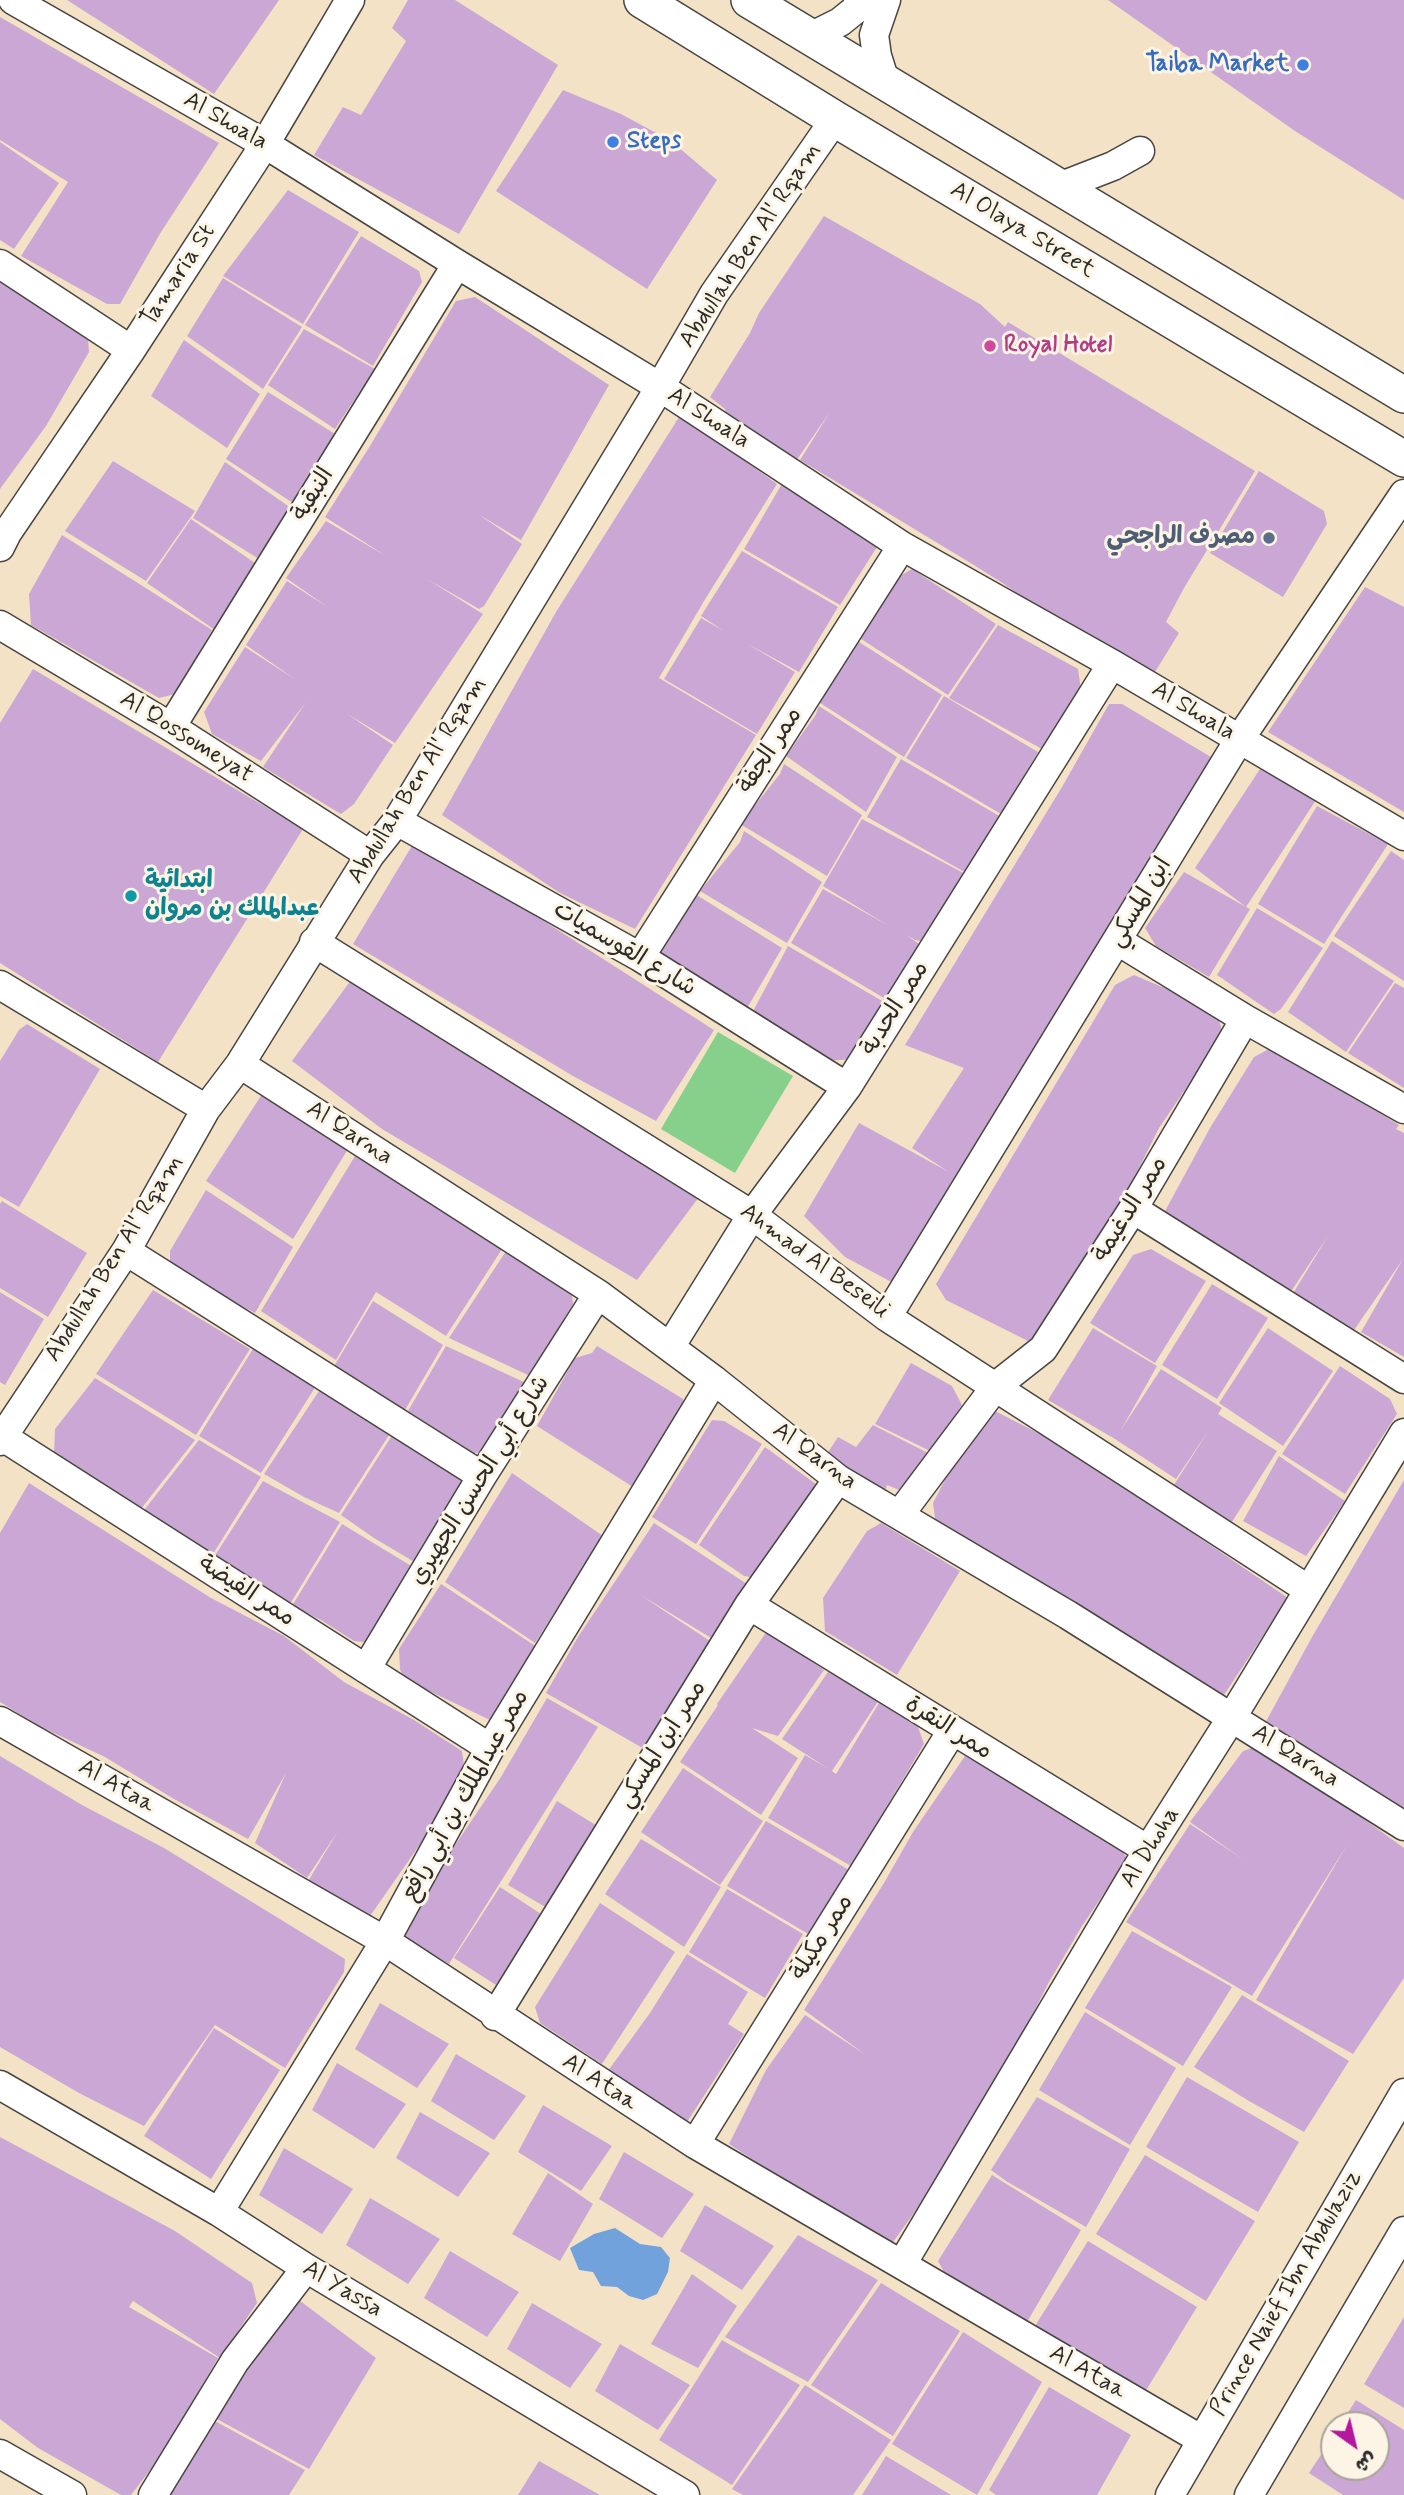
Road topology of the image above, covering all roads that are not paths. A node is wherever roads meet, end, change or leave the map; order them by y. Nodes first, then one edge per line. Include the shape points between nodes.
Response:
1 (13, 0) edge
2 (350, 0) edge
3 (642, 0) edge
4 (749, 0) edge
5 (860, 0) edge
6 (886, 0) edge
7 (810, 37) junction
8 (891, 86) junction
9 (835, 120) junction
10 (264, 144) junction
11 (1140, 151) dead end
12 (1059, 187) junction
13 (0, 264) edge
14 (457, 264) junction
15 (131, 350) junction
16 (660, 387) junction
17 (1404, 395) edge
18 (1404, 459) edge
19 (1404, 494) edge
20 (2, 536) edge
21 (902, 546) junction
22 (0, 625) edge
23 (1112, 664) junction
24 (171, 727) junction
25 (1239, 740) junction
26 (397, 821) junction
27 (1404, 836) edge
28 (370, 855) junction
29 (1118, 941) junction
30 (314, 942) junction
31 (640, 957) junction
32 (3, 995) edge
33 (1245, 1018) junction
34 (240, 1064) junction
35 (847, 1087) junction
36 (206, 1109) junction
37 (1404, 1110) edge
38 (1133, 1209) junction
39 (752, 1215) junction
40 (125, 1251) junction
41 (598, 1294) junction
42 (887, 1317) junction
43 (670, 1347) junction
44 (1404, 1379) edge
45 (715, 1380) junction
46 (996, 1386) junction
47 (1404, 1433) edge
48 (1, 1439) edge
49 (482, 1476) junction
50 (838, 1479) junction
51 (900, 1514) junction
52 (1309, 1590) junction
53 (750, 1605) junction
54 (366, 1669) junction
55 (1232, 1717) junction
56 (0, 1721) edge
57 (952, 1731) junction
58 (490, 1748) junction
59 (1404, 1826) edge
60 (1148, 1850) junction
61 (384, 1941) junction
62 (495, 2015) junction
63 (0, 2085) edge
64 (1404, 2092) edge
65 (695, 2144) junction
66 (219, 2213) junction
67 (1404, 2231) edge
68 (902, 2264) junction
69 (306, 2268) junction
70 (1202, 2440) junction
71 (3, 2463) edge
72 (72, 2495) edge
73 (153, 2495) edge
74 (685, 2495) edge
75 (1170, 2495) edge
76 (1249, 2495) edge

1 - 10 street, Al Shoala
2 - 10 street, Tamaria St
3 - 9 main road, Al Olaya Street
4 - 7 main road
5 - 7 street via 840,22
6 - 8 street via 874,35 883,75
7 - 8 main road
8 - 12 main road
9 - 16 street, Abdullah Ben Al' Rqam via 714,294
9 - 18 main road, Al Olaya Street
10 - 14 street, Al Shoala
10 - 15 street, Tamaria St
11 - 12 street
12 - 17 main road
13 - 15 street
14 - 16 street, Al Shoala
14 - 24 street, النبقية
15 - 20 street, Tamaria St
16 - 21 street, Al Shoala
16 - 26 street, Abdullah Ben Al' Rqam
19 - 25 street, ابن المسكي
21 - 23 street, Al Shoala
21 - 31 street, ممر الجفة
22 - 24 street, Al Qossomeyat
23 - 25 street, Al Shoala
23 - 35 street, ممر الحدبة
24 - 28 street, Al Qossomeyat
25 - 27 street, Al Shoala
25 - 29 street, ابن المسكي
26 - 28 street, Abdullah Ben Al' Rqam
26 - 31 street, شارع القوسميات
28 - 30 street, Abdullah Ben Al' Rqam
29 - 33 street
29 - 42 street, ابن المسكي
30 - 34 street, Abdullah Ben Al' Rqam
30 - 39 street, Ahmad Al Beseili
31 - 35 street, شارع القوسميات
32 - 36 street
33 - 37 street
33 - 38 street, ممر الدغيمة
34 - 36 street, Abdullah Ben Al' Rqam
34 - 41 street, Al Qarna
35 - 39 street, ممر الحدبة
36 - 40 street, Abdullah Ben Al' Rqam
38 - 44 street
38 - 46 street, ممر الدغيمة via 1043,1349
39 - 42 street, Ahmad Al Beseili
39 - 43 street, ممر الحدبة
40 - 48 street, Abdullah Ben Al' Rqam
40 - 49 street
41 - 43 street, Al Qarna
41 - 49 street, شارع أبي الحسن الجهيري
42 - 46 street, Ahmad Al Beseili
43 - 45 street, Al Qarna
45 - 50 street, Al Qarna
45 - 58 street, ممر عبدالملك بن أبي رافع
46 - 51 street, ممر الدغيمة
46 - 52 street, Ahmad Al Beseili
47 - 52 street, Al Dhoha
48 - 54 street, ممر الفيضة
49 - 54 street, شارع أبي الحسن الجهيري
50 - 51 street, Al Qarna
50 - 53 street, ممر ابن المسكي
51 - 55 street, Al Qarna
52 - 55 street, Al Dhoha
53 - 57 street, ممر النقرة
53 - 62 street, ممر ابن المسكي
54 - 58 street, ممر الفيضة
55 - 59 street, Al Qarna
55 - 60 street, Al Dhoha
56 - 61 street, Al Ataa
57 - 60 street, ممر النقرة
57 - 65 street, ممر مكيلة
58 - 61 street, ممر عبدالملك بن أبي رافع
60 - 68 street, Al Dhoha
61 - 62 street, Al Ataa
61 - 66 street, ممر عبدالملك بن أبي رافع
62 - 65 street, Al Ataa
63 - 66 street, Al Yassa
64 - 70 street, Prince Naief Ibn Abdulaziz
65 - 68 street, Al Ataa
66 - 69 street, Al Yassa
67 - 76 street
68 - 70 street, Al Ataa
69 - 73 street via 235,2361
69 - 74 street, Al Yassa
70 - 75 street, Prince Naief Ibn Abdulaziz
71 - 72 street

